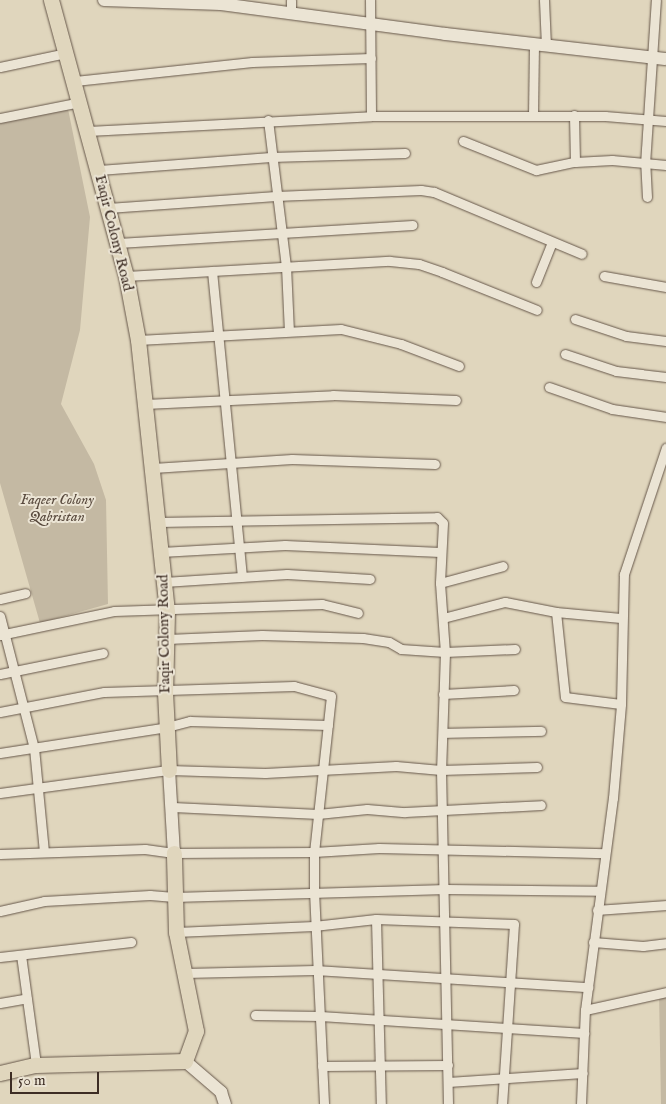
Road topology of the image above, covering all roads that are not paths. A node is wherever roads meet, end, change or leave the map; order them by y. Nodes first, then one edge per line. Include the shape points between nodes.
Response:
1 (51, 0) edge
2 (104, 0) edge
3 (370, 0) edge
4 (544, 0) edge
5 (656, 0) edge
6 (175, 1) edge
7 (217, 2) edge
8 (291, 6) edge
9 (370, 22) junction
10 (540, 44) junction
11 (666, 52) edge
12 (66, 53) junction
13 (652, 57) junction
14 (371, 58) junction
15 (666, 59) edge
16 (0, 67) edge
17 (75, 81) junction
18 (80, 102) junction
19 (574, 115) junction
20 (371, 116) junction
21 (533, 116) junction
22 (0, 118) edge
23 (648, 119) junction
24 (268, 120) junction
25 (666, 121) edge
26 (88, 131) junction
27 (463, 141) dead end
28 (405, 153) dead end
29 (271, 157) junction
30 (575, 162) junction
31 (645, 164) junction
32 (666, 165) edge
33 (99, 170) junction
34 (276, 196) junction
35 (647, 197) dead end
36 (108, 208) junction
37 (412, 224) dead end
38 (281, 231) junction
39 (552, 242) junction
40 (118, 243) junction
41 (582, 254) dead end
42 (286, 266) junction
43 (212, 271) junction
44 (126, 276) junction
45 (604, 276) dead end
46 (536, 282) dead end
47 (666, 287) edge
48 (537, 310) dead end
49 (575, 319) dead end
50 (290, 331) junction
51 (218, 335) junction
52 (138, 340) junction
53 (666, 341) edge
54 (565, 354) dead end
55 (459, 366) dead end
56 (666, 376) edge
57 (549, 387) dead end
58 (224, 398) junction
59 (456, 400) dead end
60 (144, 404) junction
61 (666, 417) edge
62 (665, 454) edge
63 (232, 461) junction
64 (435, 464) dead end
65 (153, 468) junction
66 (237, 520) junction
67 (158, 522) junction
68 (240, 548) junction
69 (161, 552) junction
70 (440, 552) junction
71 (503, 566) dead end
72 (242, 577) junction
73 (370, 579) dead end
74 (164, 582) junction
75 (440, 583) junction
76 (25, 593) dead end
77 (0, 598) edge
78 (167, 612) junction
79 (556, 612) junction
80 (358, 613) dead end
81 (0, 616) edge
82 (443, 618) junction
83 (620, 618) junction
84 (2, 635) edge
85 (167, 639) junction
86 (515, 648) dead end
87 (445, 652) junction
88 (103, 653) dead end
89 (14, 672) junction
90 (0, 674) edge
91 (514, 690) dead end
92 (165, 692) junction
93 (443, 694) junction
94 (621, 704) junction
95 (24, 707) junction
96 (0, 712) edge
97 (328, 725) junction
98 (167, 728) junction
99 (541, 731) dead end
100 (443, 734) junction
101 (34, 748) junction
102 (0, 753) edge
103 (537, 766) dead end
104 (169, 770) junction
105 (441, 770) junction
106 (323, 771) junction
107 (38, 788) junction
108 (0, 793) edge
109 (541, 806) dead end
110 (173, 807) junction
111 (443, 810) junction
112 (318, 814) junction
113 (44, 851) junction
114 (314, 852) junction
115 (445, 852) junction
116 (174, 853) junction
117 (605, 853) junction
118 (0, 854) edge
119 (446, 889) junction
120 (314, 890) junction
121 (599, 891) junction
122 (174, 898) junction
123 (666, 905) edge
124 (597, 910) junction
125 (0, 911) edge
126 (376, 919) junction
127 (446, 920) junction
128 (314, 926) junction
129 (176, 932) junction
130 (131, 942) dead end
131 (593, 942) junction
132 (666, 942) edge
133 (21, 955) junction
134 (0, 957) edge
135 (315, 970) junction
136 (185, 973) junction
137 (376, 976) junction
138 (448, 978) junction
139 (512, 981) junction
140 (588, 988) junction
141 (666, 992) edge
142 (27, 998) junction
143 (0, 1004) edge
144 (585, 1010) junction
145 (255, 1015) dead end
146 (320, 1016) junction
147 (377, 1020) junction
148 (447, 1025) junction
149 (508, 1029) junction
150 (584, 1033) junction
151 (185, 1061) junction
152 (448, 1065) junction
153 (36, 1066) junction
154 (322, 1066) junction
155 (379, 1066) junction
156 (0, 1073) edge
157 (583, 1073) junction
158 (504, 1076) junction
159 (448, 1082) junction
160 (225, 1104) edge
161 (324, 1104) edge
162 (381, 1104) edge
163 (448, 1104) edge
164 (502, 1104) edge
165 (581, 1104) edge

1 - 12 main road, Faqir Colony Road
2 - 6 main road
3 - 9 street
4 - 10 street
5 - 13 street
6 - 7 main road
7 - 8 main road
8 - 9 main road
9 - 10 main road
9 - 14 street
10 - 13 main road
10 - 21 street
11 - 13 street
12 - 16 street
12 - 17 main road, Faqir Colony Road
13 - 15 main road
13 - 23 street
14 - 17 street via 252,62 153,70
14 - 20 street
17 - 18 main road, Faqir Colony Road
18 - 22 street
18 - 26 main road, Faqir Colony Road
19 - 21 street
19 - 23 street
19 - 30 street
20 - 21 street
20 - 24 street
23 - 25 street
23 - 31 street
24 - 26 street
24 - 29 street
26 - 33 main road, Faqir Colony Road
27 - 30 street via 536,170
28 - 29 street
29 - 33 street
29 - 34 street
30 - 31 street via 612,160
31 - 32 street
31 - 35 street
33 - 36 main road, Faqir Colony Road
34 - 36 street
34 - 38 street
34 - 39 street via 403,190 434,192
36 - 40 main road, Faqir Colony Road
37 - 38 street
38 - 40 street
38 - 42 street
39 - 41 street
39 - 46 street
40 - 44 main road, Faqir Colony Road
42 - 43 street
42 - 48 street via 390,261 419,264
42 - 50 street
43 - 44 street
43 - 51 street
44 - 52 main road, Faqir Colony Road
45 - 47 street
49 - 53 street via 626,336
50 - 51 street
50 - 55 street via 342,329 401,344
51 - 52 street
51 - 58 street
52 - 60 main road, Faqir Colony Road
54 - 56 street via 616,371
57 - 61 street via 612,409
58 - 59 street via 333,395
58 - 60 street
58 - 63 street
60 - 65 main road, Faqir Colony Road
62 - 83 street via 624,574
63 - 64 street via 292,459
63 - 65 street
63 - 66 street
65 - 67 main road, Faqir Colony Road
66 - 67 street
66 - 68 street
66 - 70 street via 437,517 443,523
67 - 69 main road, Faqir Colony Road
68 - 69 street
68 - 70 street via 284,545
68 - 72 street
69 - 74 main road, Faqir Colony Road
70 - 75 street
71 - 75 street
72 - 73 street via 287,574
72 - 74 street
74 - 78 main road, Faqir Colony Road
75 - 82 street
76 - 77 street
78 - 80 street via 322,604
78 - 84 street via 114,611
78 - 85 main road, Faqir Colony Road
79 - 82 street via 505,602
79 - 83 street
79 - 94 street via 565,697
81 - 84 street
82 - 87 street
83 - 94 street
84 - 89 street
85 - 87 street via 262,635 363,638 389,642 401,649
85 - 92 main road, Faqir Colony Road
86 - 87 street
87 - 93 street
88 - 89 street
89 - 90 street
89 - 95 street
91 - 93 street
92 - 95 street via 104,692
92 - 97 street via 294,686 325,693 333,701
92 - 98 main road, Faqir Colony Road
93 - 100 street
94 - 117 street
95 - 96 street
95 - 101 street
97 - 98 street via 190,721
97 - 106 street
98 - 101 street
98 - 104 main road, Faqir Colony Road
99 - 100 street
100 - 105 street
101 - 102 street
101 - 107 street
103 - 105 street
104 - 106 street
104 - 107 street
104 - 110 main road, Faqir Colony Road
105 - 106 street via 396,766
105 - 111 street
106 - 112 street
107 - 108 street
107 - 113 street
109 - 111 street
110 - 112 street
110 - 116 main road, Faqir Colony Road
111 - 112 street via 367,808
111 - 115 street
112 - 114 street
113 - 116 street via 145,849
113 - 118 street
114 - 115 street via 379,848
114 - 116 street
114 - 120 street
115 - 117 street
115 - 119 street
116 - 122 main road, Faqir Colony Road
117 - 121 street
119 - 120 street
119 - 121 street
119 - 127 street
120 - 122 street
120 - 128 street
121 - 124 street
122 - 125 street via 150,895 44,901
122 - 129 main road, Faqir Colony Road
123 - 124 street
124 - 131 street
126 - 127 street
126 - 128 street
126 - 137 street
127 - 138 street
127 - 139 street via 514,924
128 - 129 street
128 - 135 street
129 - 136 main road, Faqir Colony Road
130 - 133 street
131 - 132 street via 643,946
131 - 140 street
133 - 134 street
133 - 142 street
135 - 136 street
135 - 137 street
135 - 146 street
136 - 151 main road, Faqir Colony Road via 196,1031
137 - 138 street
137 - 147 street
138 - 139 street
138 - 148 street
139 - 140 street
139 - 149 street
140 - 144 street
141 - 144 street
142 - 143 street
142 - 153 street
144 - 150 street
145 - 146 street
146 - 147 street
146 - 154 street
147 - 148 street
147 - 155 street
148 - 149 street
148 - 152 street
149 - 150 street
149 - 158 street
150 - 157 street
151 - 153 main road
151 - 160 main road via 221,1092
152 - 155 street
152 - 159 street
153 - 156 main road
154 - 155 street
154 - 161 street
155 - 162 street
157 - 158 street
157 - 165 street
158 - 159 street
158 - 164 street
159 - 163 street

